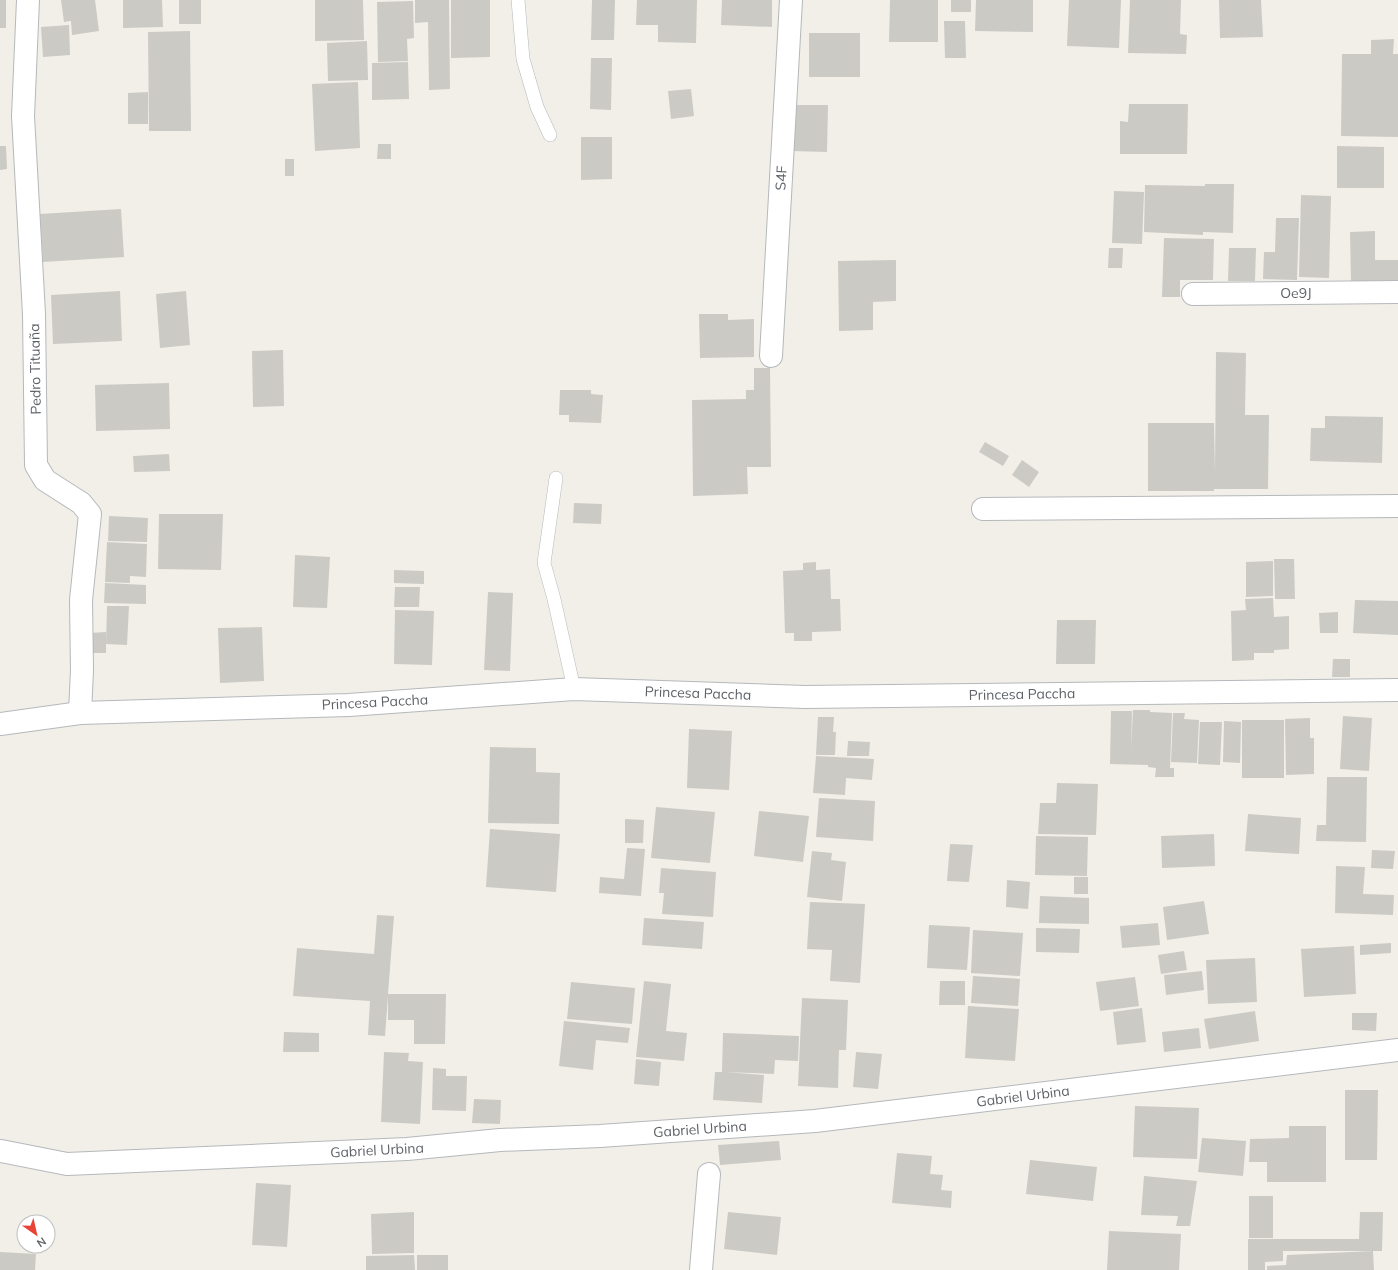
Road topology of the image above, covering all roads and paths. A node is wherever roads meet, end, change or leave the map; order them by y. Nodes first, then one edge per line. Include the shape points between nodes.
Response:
1 (28, 0) edge
2 (518, 0) edge
3 (791, 0) edge
4 (550, 135) dead end
5 (1398, 292) edge
6 (1193, 294) dead end
7 (771, 356) dead end
8 (556, 478) dead end
9 (1398, 506) edge
10 (983, 509) dead end
11 (574, 689) junction
12 (1398, 690) edge
13 (80, 713) junction
14 (0, 724) edge
15 (1398, 1050) edge
16 (0, 1151) edge
17 (709, 1174) dead end
18 (701, 1270) edge

1 - 13 street, Pedro Tituaña via 23,116 34,314 36,465 45,480 81,503 90,514 81,600
2 - 4 lane via 523,59 537,107
3 - 7 street, S4F
5 - 6 street, Oe9J
8 - 11 lane via 544,563
9 - 10 street
11 - 12 street, Princesa Paccha via 805,697
11 - 13 street, Princesa Paccha via 349,705
13 - 14 street, Princesa Paccha
15 - 16 street, Gabriel Urbina via 815,1121 600,1136 500,1140 407,1149 67,1164
17 - 18 street

